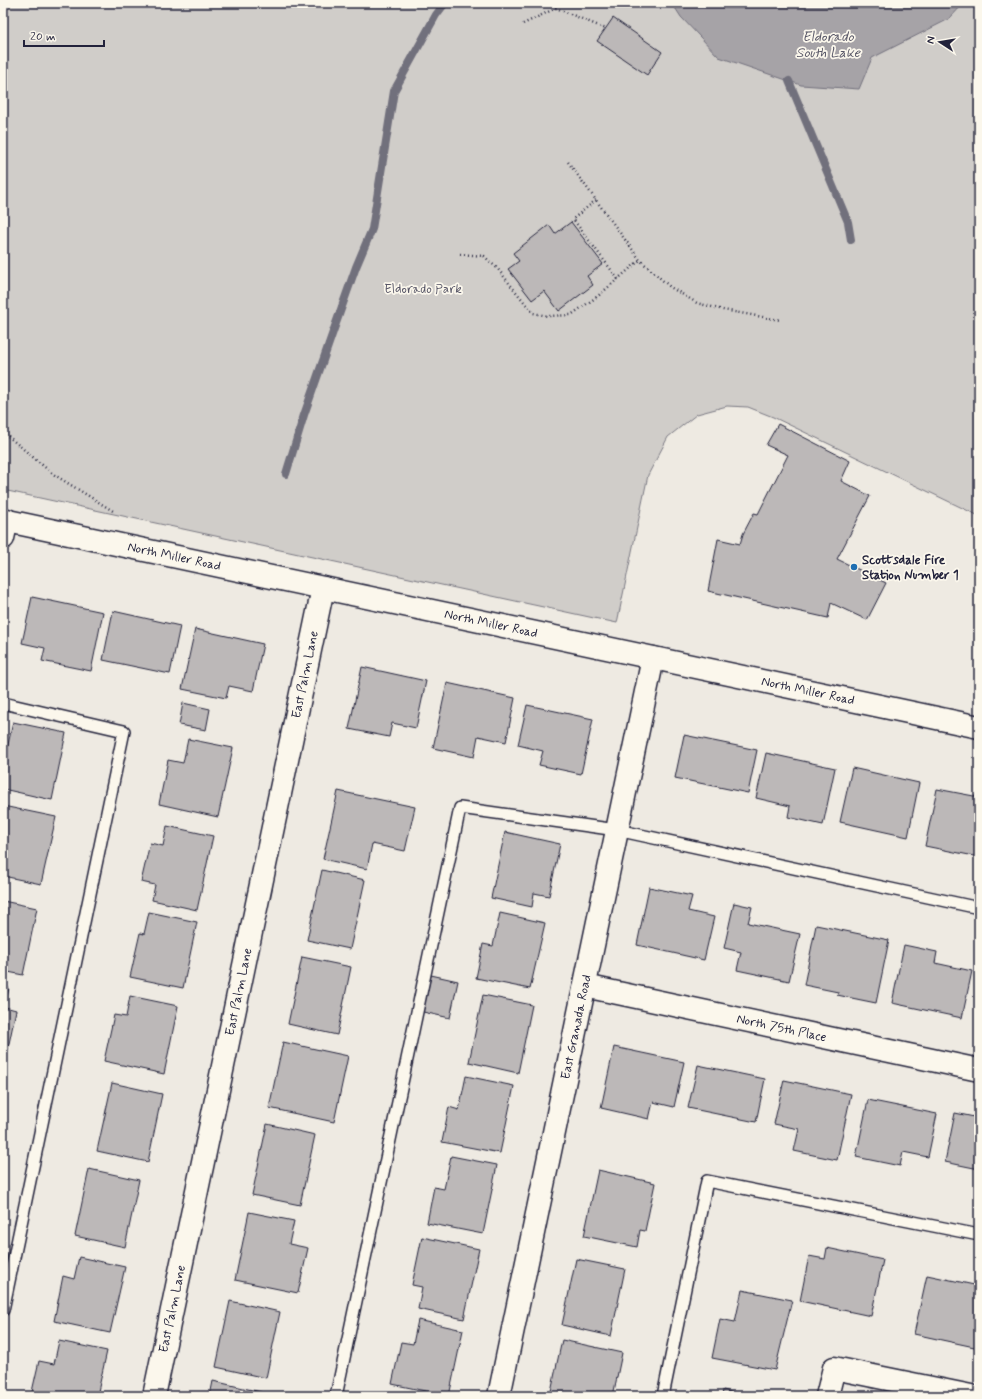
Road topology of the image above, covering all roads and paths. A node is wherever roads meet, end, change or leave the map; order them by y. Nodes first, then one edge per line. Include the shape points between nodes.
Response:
1 (523, 24) dead end
2 (606, 30) dead end
3 (568, 162) dead end
4 (596, 200) junction
5 (460, 254) dead end
6 (640, 260) junction
7 (618, 279) junction
8 (780, 320) dead end
9 (3, 430) edge
10 (113, 511) dead end
11 (4, 526) edge
12 (323, 588) junction
13 (653, 658) junction
14 (3, 704) edge
15 (979, 727) edge
16 (617, 830) junction
17 (979, 908) edge
18 (585, 986) junction
19 (979, 1070) edge
20 (979, 1235) edge
21 (3, 1310) edge
22 (154, 1396) edge
23 (336, 1396) edge
24 (499, 1396) edge
25 (663, 1396) edge
26 (828, 1396) edge
27 (971, 1396) edge

1 - 2 path via 556,8
3 - 4 path
4 - 6 path
4 - 7 path via 573,219
5 - 7 path via 484,256 497,268 533,313 548,316 571,315
6 - 7 path
6 - 8 path via 670,287 697,303
9 - 10 path via 53,474
11 - 12 street, North Miller Road
12 - 13 street, North Miller Road
12 - 22 street, East Palm Lane
13 - 15 street, North Miller Road
13 - 16 street, East Granada Road
14 - 21 lane via 124,731
16 - 17 lane
16 - 18 street, East Granada Road
16 - 23 lane via 460,808
18 - 19 street, North 75th Place
18 - 24 street, East Granada Road
20 - 25 lane via 708,1181
26 - 27 street via 834,1368

